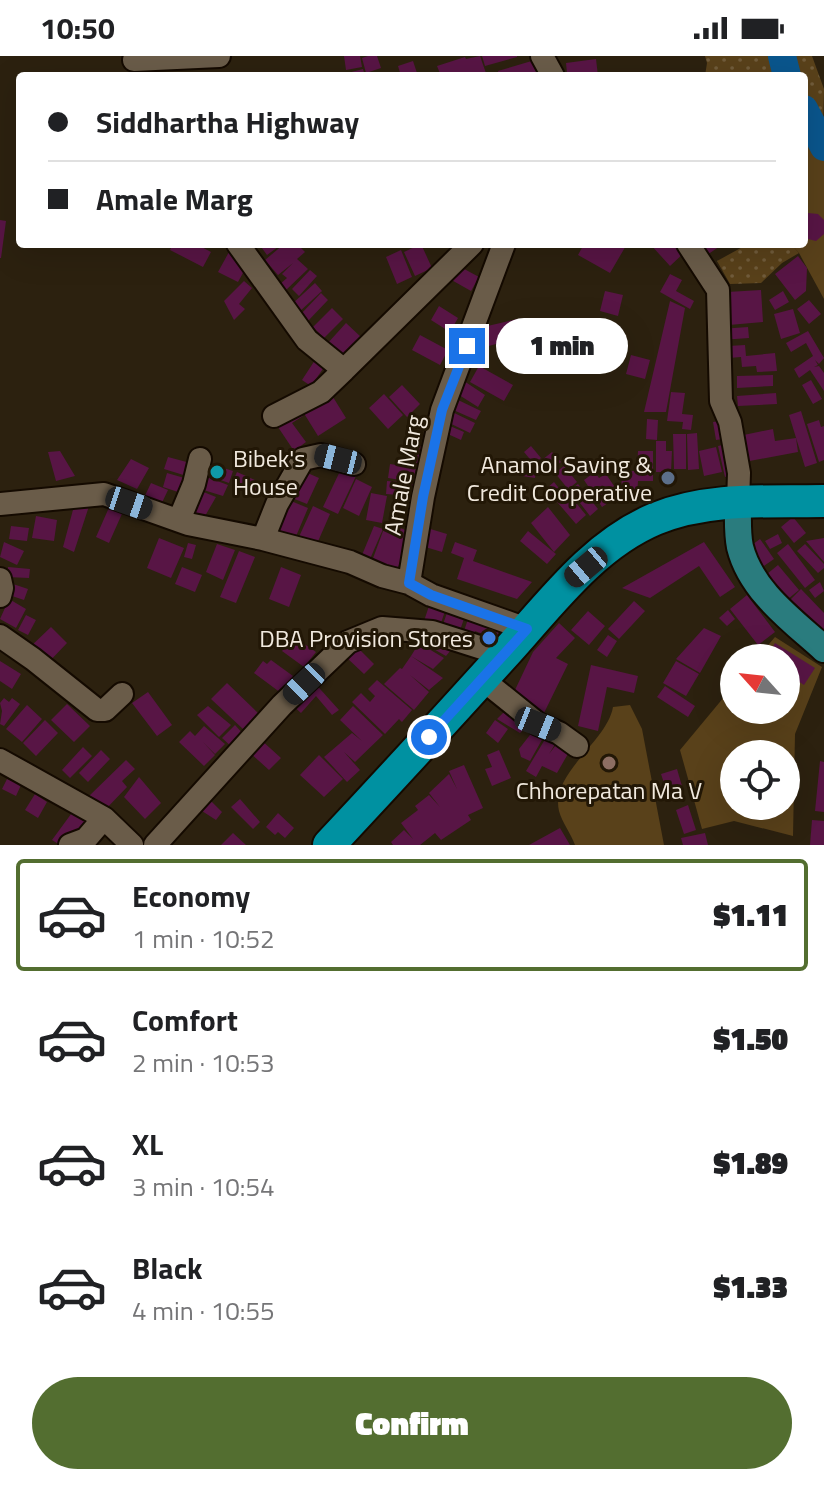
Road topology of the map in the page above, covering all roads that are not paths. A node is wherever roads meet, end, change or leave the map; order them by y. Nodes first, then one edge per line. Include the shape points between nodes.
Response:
1 (219, 56) edge
2 (137, 64) edge
3 (234, 248) edge
4 (468, 248) edge
5 (503, 248) edge
6 (691, 248) edge
7 (344, 370) junction
8 (274, 416) dead end
9 (200, 459) dead end
10 (354, 464) dead end
11 (824, 501) edge
12 (738, 502) junction
13 (0, 504) edge
14 (179, 520) junction
15 (263, 539) junction
16 (0, 579) edge
17 (409, 583) junction
18 (0, 596) edge
19 (527, 629) junction
20 (0, 636) edge
21 (824, 649) edge
22 (504, 655) junction
23 (482, 679) junction
24 (122, 694) dead end
25 (577, 746) dead end
26 (0, 760) edge
27 (104, 818) junction
28 (70, 845) edge
29 (132, 845) edge
30 (155, 845) edge
31 (329, 845) edge

1 - 2 street
3 - 7 street via 307,340
4 - 7 street
5 - 17 street, Amale Marg via 442,410
6 - 12 street via 718,290 721,401 739,473
7 - 8 street via 321,392
9 - 14 street
10 - 15 street via 321,455 303,459
11 - 12 highway
12 - 19 highway via 683,510 625,536 570,580
12 - 21 main road via 739,543 756,583
13 - 14 street via 104,494
14 - 15 street
15 - 17 street
16 - 18 street
17 - 19 street
19 - 22 highway
20 - 24 street via 97,710 105,710
22 - 23 highway
22 - 30 street via 432,632 382,628 348,642 282,705
23 - 25 street via 538,724
23 - 31 highway
26 - 27 street
27 - 28 street via 86,839
27 - 29 street

